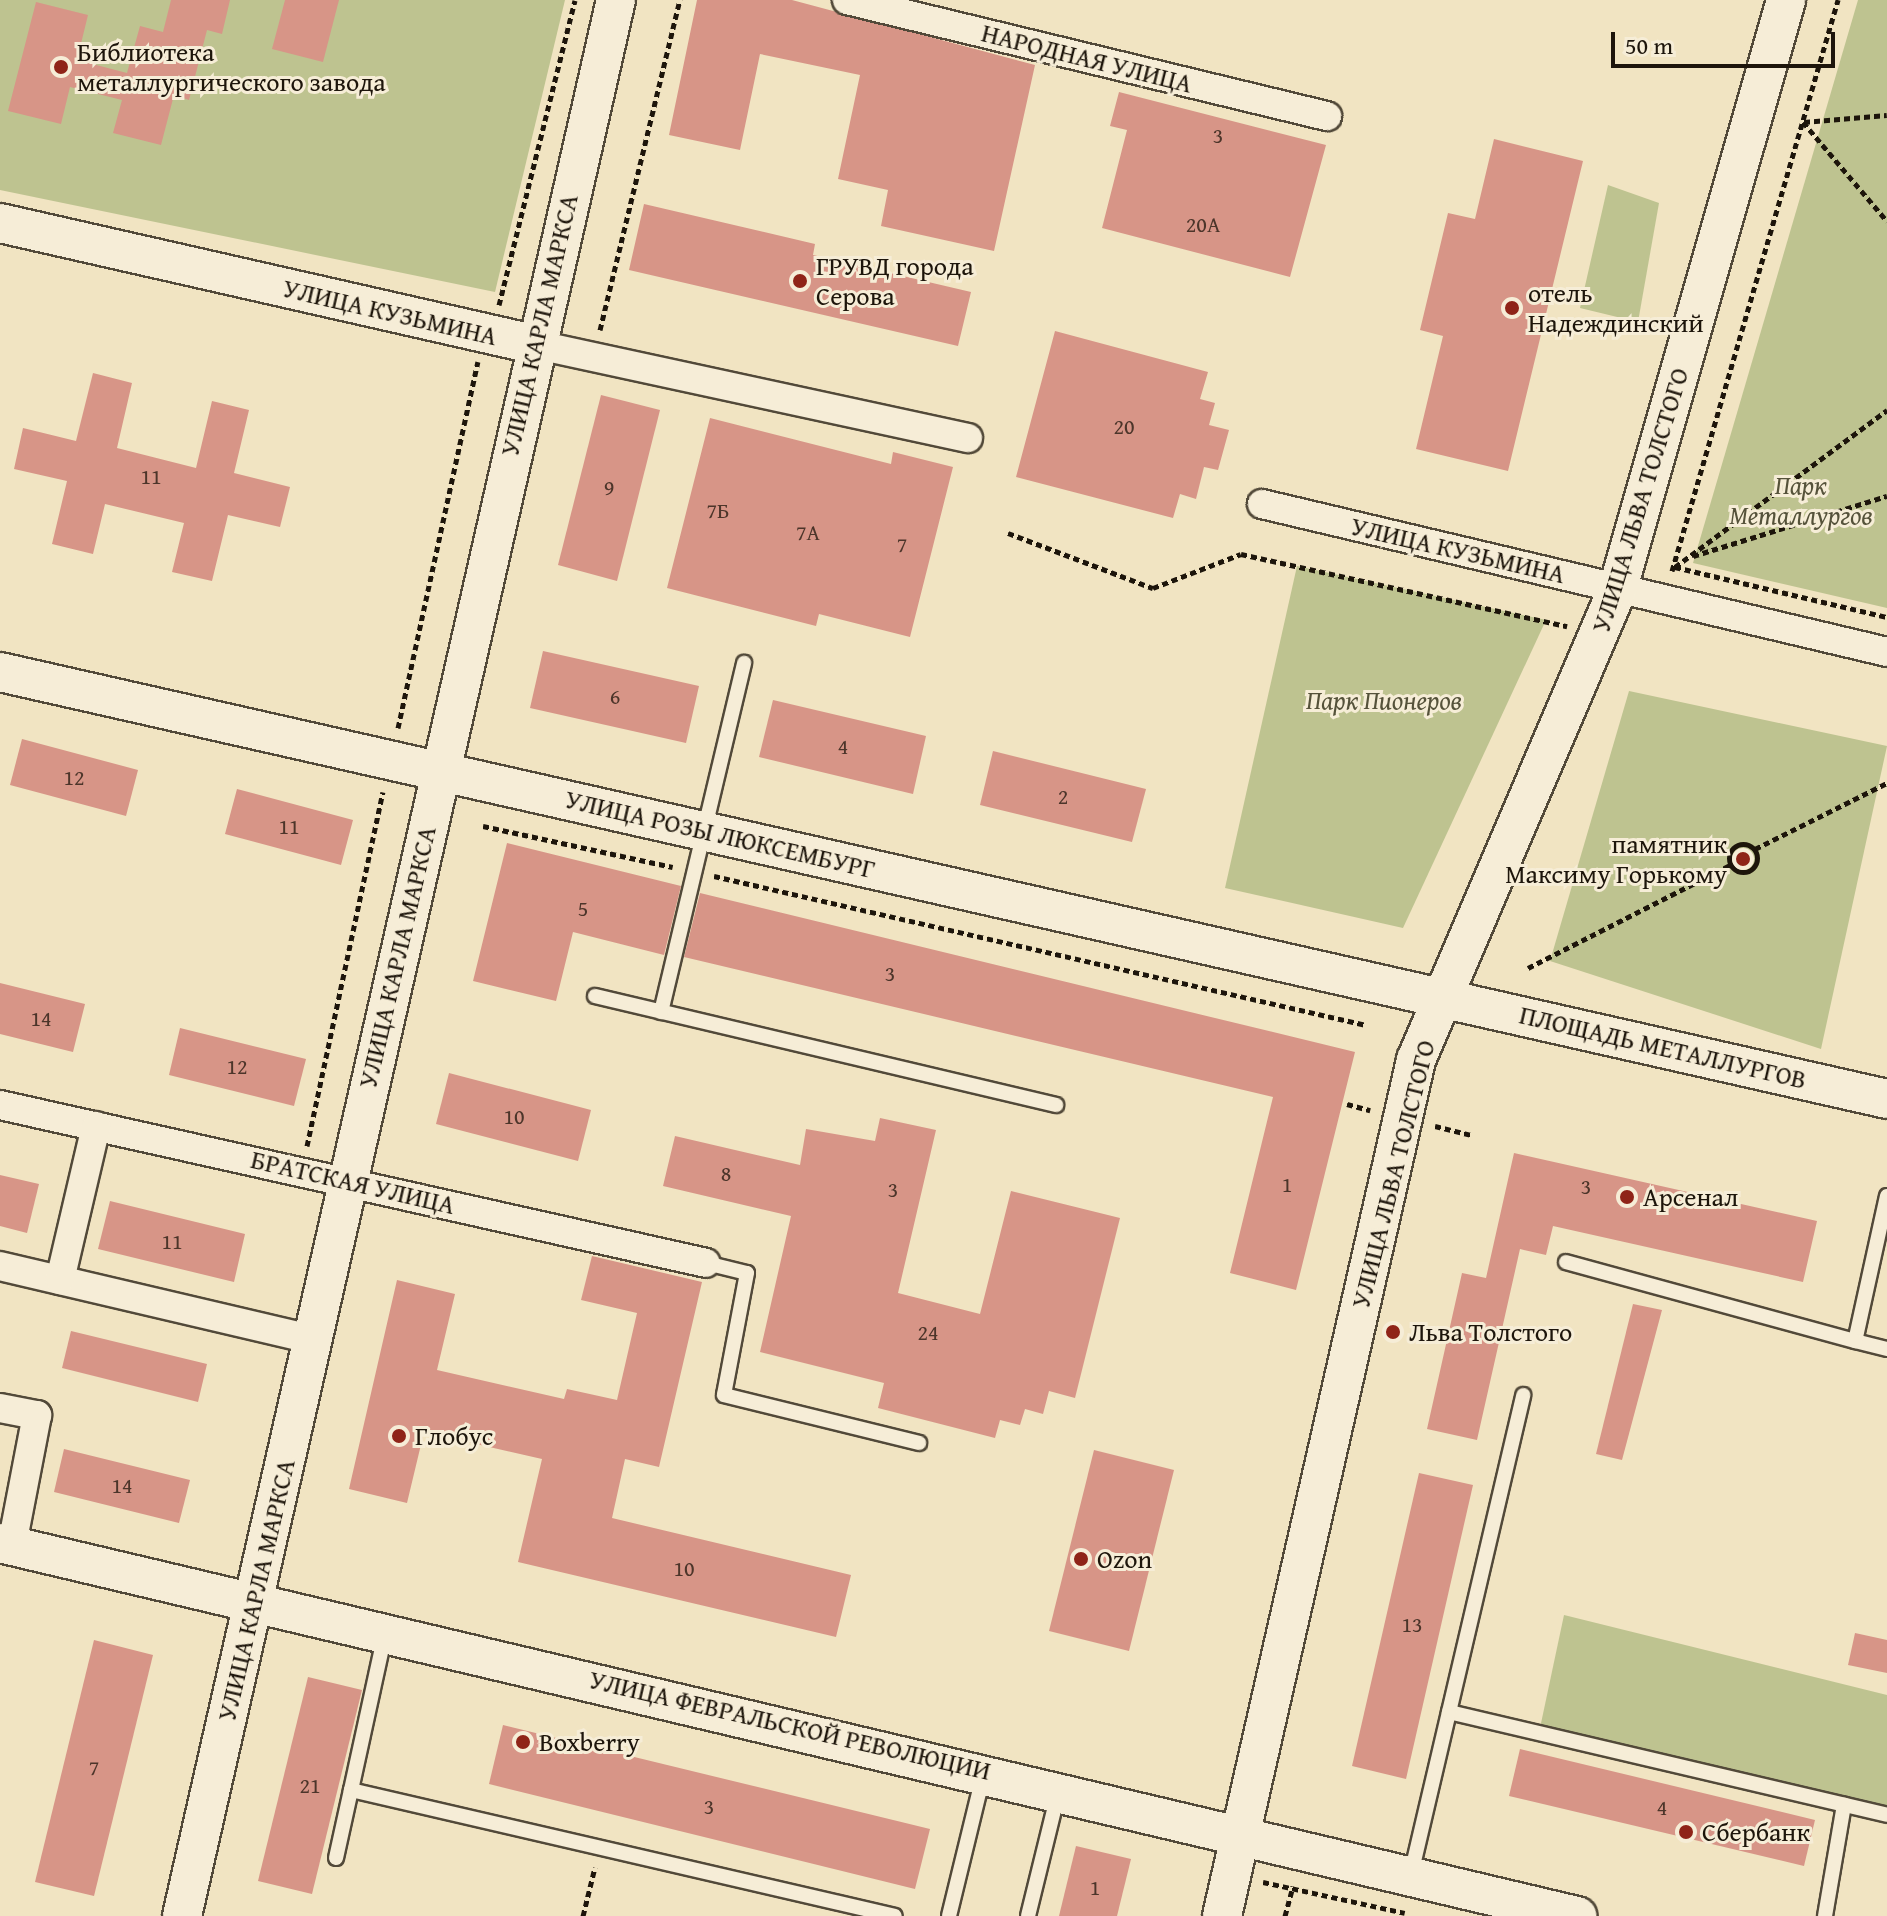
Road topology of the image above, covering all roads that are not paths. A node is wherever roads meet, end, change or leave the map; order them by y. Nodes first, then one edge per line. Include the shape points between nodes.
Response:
1 (616, 0) edge
2 (847, 0) edge
3 (1786, 0) edge
4 (1327, 116) dead end
5 (0, 223) edge
6 (533, 344) junction
7 (968, 438) dead end
8 (1262, 504) dead end
9 (1618, 588) junction
10 (1887, 652) edge
11 (744, 663) dead end
12 (0, 672) edge
13 (439, 769) junction
14 (704, 830) junction
15 (595, 996) dead end
16 (1438, 999) junction
17 (661, 1012) junction
18 (1887, 1099) edge
19 (0, 1105) edge
20 (1056, 1105) dead end
21 (96, 1126) junction
22 (346, 1180) junction
23 (1887, 1196) edge
24 (1566, 1262) dead end
25 (706, 1263) joint
26 (0, 1266) edge
27 (60, 1280) junction
28 (312, 1339) junction
29 (1855, 1341) junction
30 (1887, 1349) edge
31 (1523, 1395) dead end
32 (0, 1408) edge
33 (919, 1443) dead end
34 (6, 1544) edge
35 (255, 1601) junction
36 (386, 1629) junction
37 (1449, 1712) junction
38 (985, 1772) junction
39 (351, 1790) junction
40 (1059, 1790) junction
41 (1844, 1805) junction
42 (1887, 1815) edge
43 (1240, 1838) junction
44 (336, 1858) dead end
45 (1410, 1879) junction
46 (819, 1900) junction
47 (182, 1916) edge
48 (815, 1916) edge
49 (895, 1916) edge
50 (949, 1916) edge
51 (1028, 1916) edge
52 (1222, 1916) edge
53 (1577, 1916) edge
54 (1825, 1916) edge

1 - 6 street, УЛИЦА КАРЛА МАРКСА
2 - 4 street, НАРОДНАЯ УЛИЦА
3 - 9 street, УЛИЦА ЛЬВА ТОЛСТОГО
5 - 6 street, УЛИЦА КУЗЬМИНА
6 - 7 street, УЛИЦА КУЗЬМИНА
6 - 13 street, УЛИЦА КАРЛА МАРКСА
8 - 9 street, УЛИЦА КУЗЬМИНА
9 - 10 street, УЛИЦА КУЗЬМИНА
9 - 16 street, УЛИЦА ЛЬВА ТОЛСТОГО
11 - 14 lane
12 - 13 street, УЛИЦА РОЗЫ ЛЮКСЕМБУРГ
13 - 14 street, УЛИЦА РОЗЫ ЛЮКСЕМБУРГ
13 - 22 street, УЛИЦА КАРЛА МАРКСА
14 - 16 street, УЛИЦА РОЗЫ ЛЮКСЕМБУРГ
14 - 17 lane
15 - 17 lane
16 - 18 street, ПЛОЩАДЬ МЕТАЛЛУРГОВ
16 - 43 street, УЛИЦА ЛЬВА ТОЛСТОГО via 1416,1060
17 - 20 lane
19 - 21 street, БРАТСКАЯ УЛИЦА
21 - 22 street, БРАТСКАЯ УЛИЦА
21 - 27 street
22 - 25 street, БРАТСКАЯ УЛИЦА
22 - 28 street, УЛИЦА КАРЛА МАРКСА
23 - 29 lane
24 - 29 lane
25 - 33 lane via 747,1273 724,1395
26 - 27 street
27 - 28 street
28 - 35 street, УЛИЦА КАРЛА МАРКСА
29 - 30 lane
31 - 37 lane
32 - 34 street via 37,1415
34 - 35 street, УЛИЦА ФЕВРАЛЬСКОЙ РЕВОЛЮЦИИ
35 - 36 street, УЛИЦА ФЕВРАЛЬСКОЙ РЕВОЛЮЦИИ
35 - 47 street, УЛИЦА КАРЛА МАРКСА
36 - 38 street, УЛИЦА ФЕВРАЛЬСКОЙ РЕВОЛЮЦИИ
36 - 39 lane
37 - 41 lane
37 - 45 lane
38 - 40 street, УЛИЦА ФЕВРАЛЬСКОЙ РЕВОЛЮЦИИ
38 - 50 lane
39 - 44 lane
39 - 46 lane
40 - 43 street, УЛИЦА ФЕВРАЛЬСКОЙ РЕВОЛЮЦИИ
40 - 51 lane
41 - 42 lane
41 - 54 lane
43 - 45 street, УЛИЦА ФЕВРАЛЬСКОЙ РЕВОЛЮЦИИ
43 - 52 street, УЛИЦА ЛЬВА ТОЛСТОГО
45 - 53 street, УЛИЦА ФЕВРАЛЬСКОЙ РЕВОЛЮЦИИ
46 - 48 lane
46 - 49 lane

